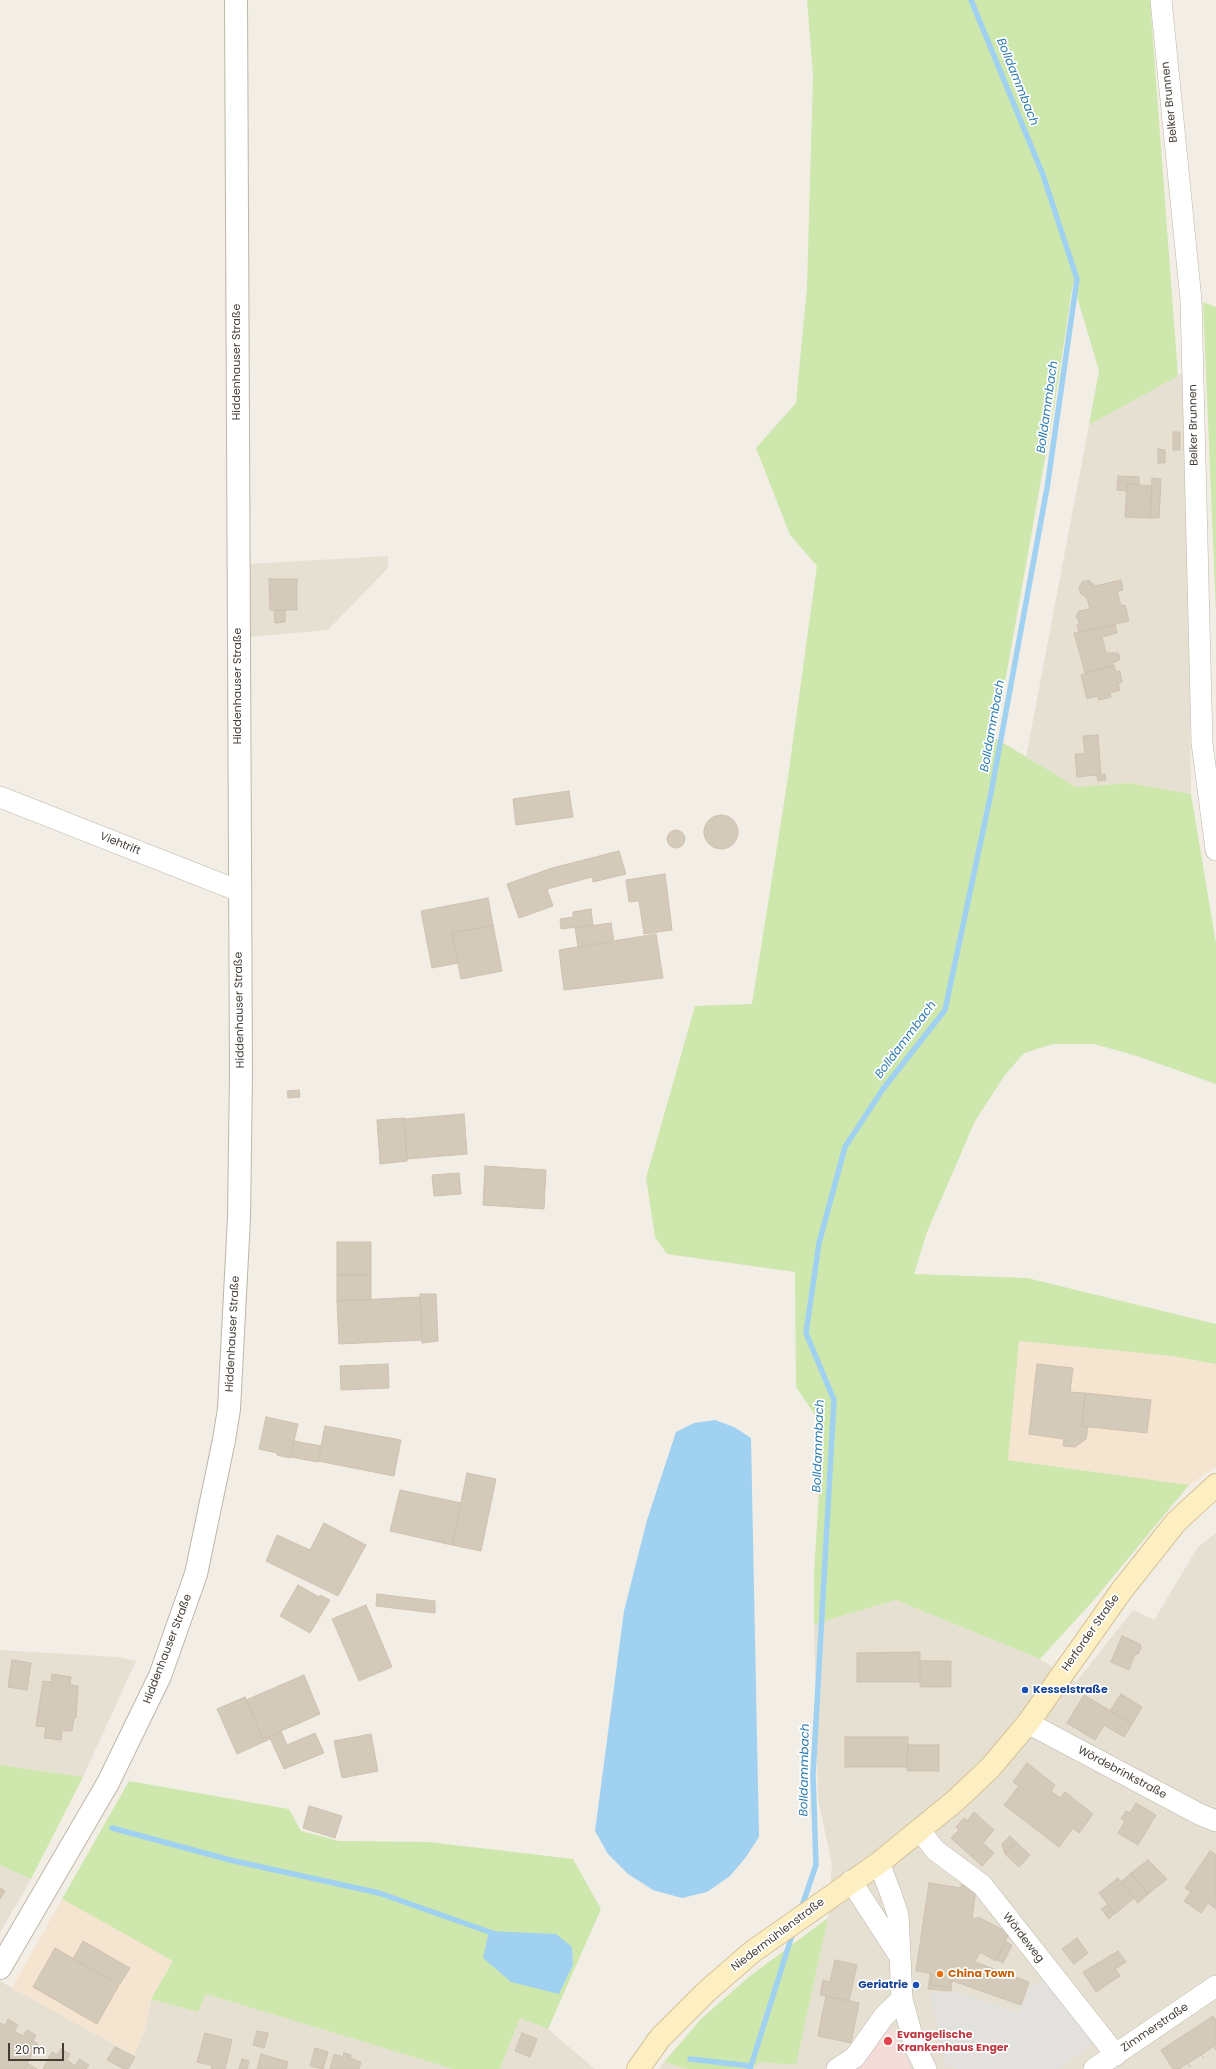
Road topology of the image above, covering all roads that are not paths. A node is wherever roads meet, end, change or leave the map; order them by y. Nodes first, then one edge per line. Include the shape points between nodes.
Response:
1 (236, 0) edge
2 (1161, 0) edge
3 (0, 797) edge
4 (1216, 850) edge
5 (239, 891) junction
6 (1216, 1485) edge
7 (1028, 1723) junction
8 (1216, 1821) edge
9 (920, 1830) junction
10 (879, 1863) junction
11 (844, 1886) junction
12 (900, 1956) junction
13 (0, 1968) edge
14 (1216, 1986) edge
15 (902, 1999) junction
16 (1116, 2055) junction
17 (638, 2069) edge
18 (837, 2069) edge
19 (926, 2069) edge
20 (1094, 2069) edge

1 - 5 street, Hiddenhauser Straße
2 - 4 street, Belker Brunnen via 1190,300 1202,743
3 - 5 street, Viehtrift
5 - 13 street, Hiddenhauser Straße via 239,1218 229,1409 196,1574 160,1676 131,1740
6 - 7 main road, Herforder Straße via 1176,1522 1122,1590
7 - 8 street, Wördebrinkstraße
7 - 9 main road, Herforder Straße via 990,1768
9 - 10 main road, Herforder Straße
9 - 16 street, Wördeweg via 935,1850 982,1885
10 - 11 main road, Niedermühlenstraße
10 - 12 street via 898,1915
11 - 12 street
11 - 17 main road, Niedermühlenstraße via 752,1952 706,1992 660,2038
12 - 15 street
14 - 16 street, Zimmerstraße
15 - 18 street via 884,2016 855,2057
15 - 19 street via 915,2047
16 - 20 street, Zimmerstraße

